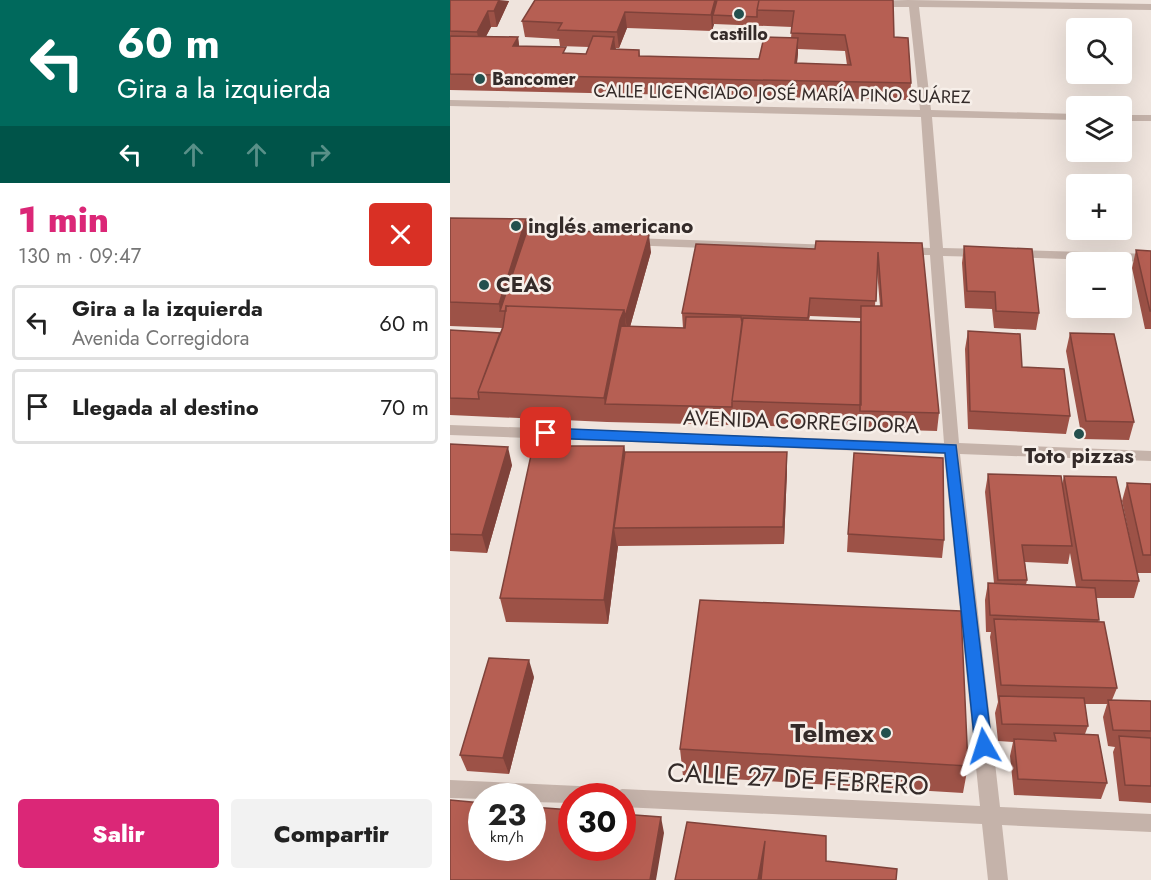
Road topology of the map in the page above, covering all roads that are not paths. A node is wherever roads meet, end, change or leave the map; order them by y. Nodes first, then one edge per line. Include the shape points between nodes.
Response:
1 (913, 2) edge
2 (866, 3) edge
3 (1151, 7) edge
4 (450, 103) edge
5 (926, 113) junction
6 (1066, 117) edge
7 (1132, 118) edge
8 (1151, 118) edge
9 (617, 242) edge
10 (843, 249) edge
11 (890, 250) edge
12 (938, 252) junction
13 (1151, 258) edge
14 (450, 429) edge
15 (951, 449) junction
16 (1151, 456) edge
17 (450, 789) edge
18 (558, 794) edge
19 (636, 799) edge
20 (992, 816) junction
21 (1151, 823) edge
22 (998, 880) edge

1 - 2 street
1 - 3 street
1 - 5 street
4 - 5 street, CALLE LICENCIADO JOSÉ MARÍA PINO SUÁREZ
5 - 6 street, CALLE LICENCIADO JOSÉ MARÍA PINO SUÁREZ
5 - 12 street
7 - 8 street
9 - 10 street
11 - 12 street
12 - 13 street
12 - 15 street
14 - 15 street, AVENIDA CORREGIDORA
15 - 16 street, AVENIDA CORREGIDORA
15 - 20 street
17 - 18 street
19 - 20 street, CALLE 27 DE FEBRERO
20 - 21 street, CALLE 27 DE FEBRERO
20 - 22 street

